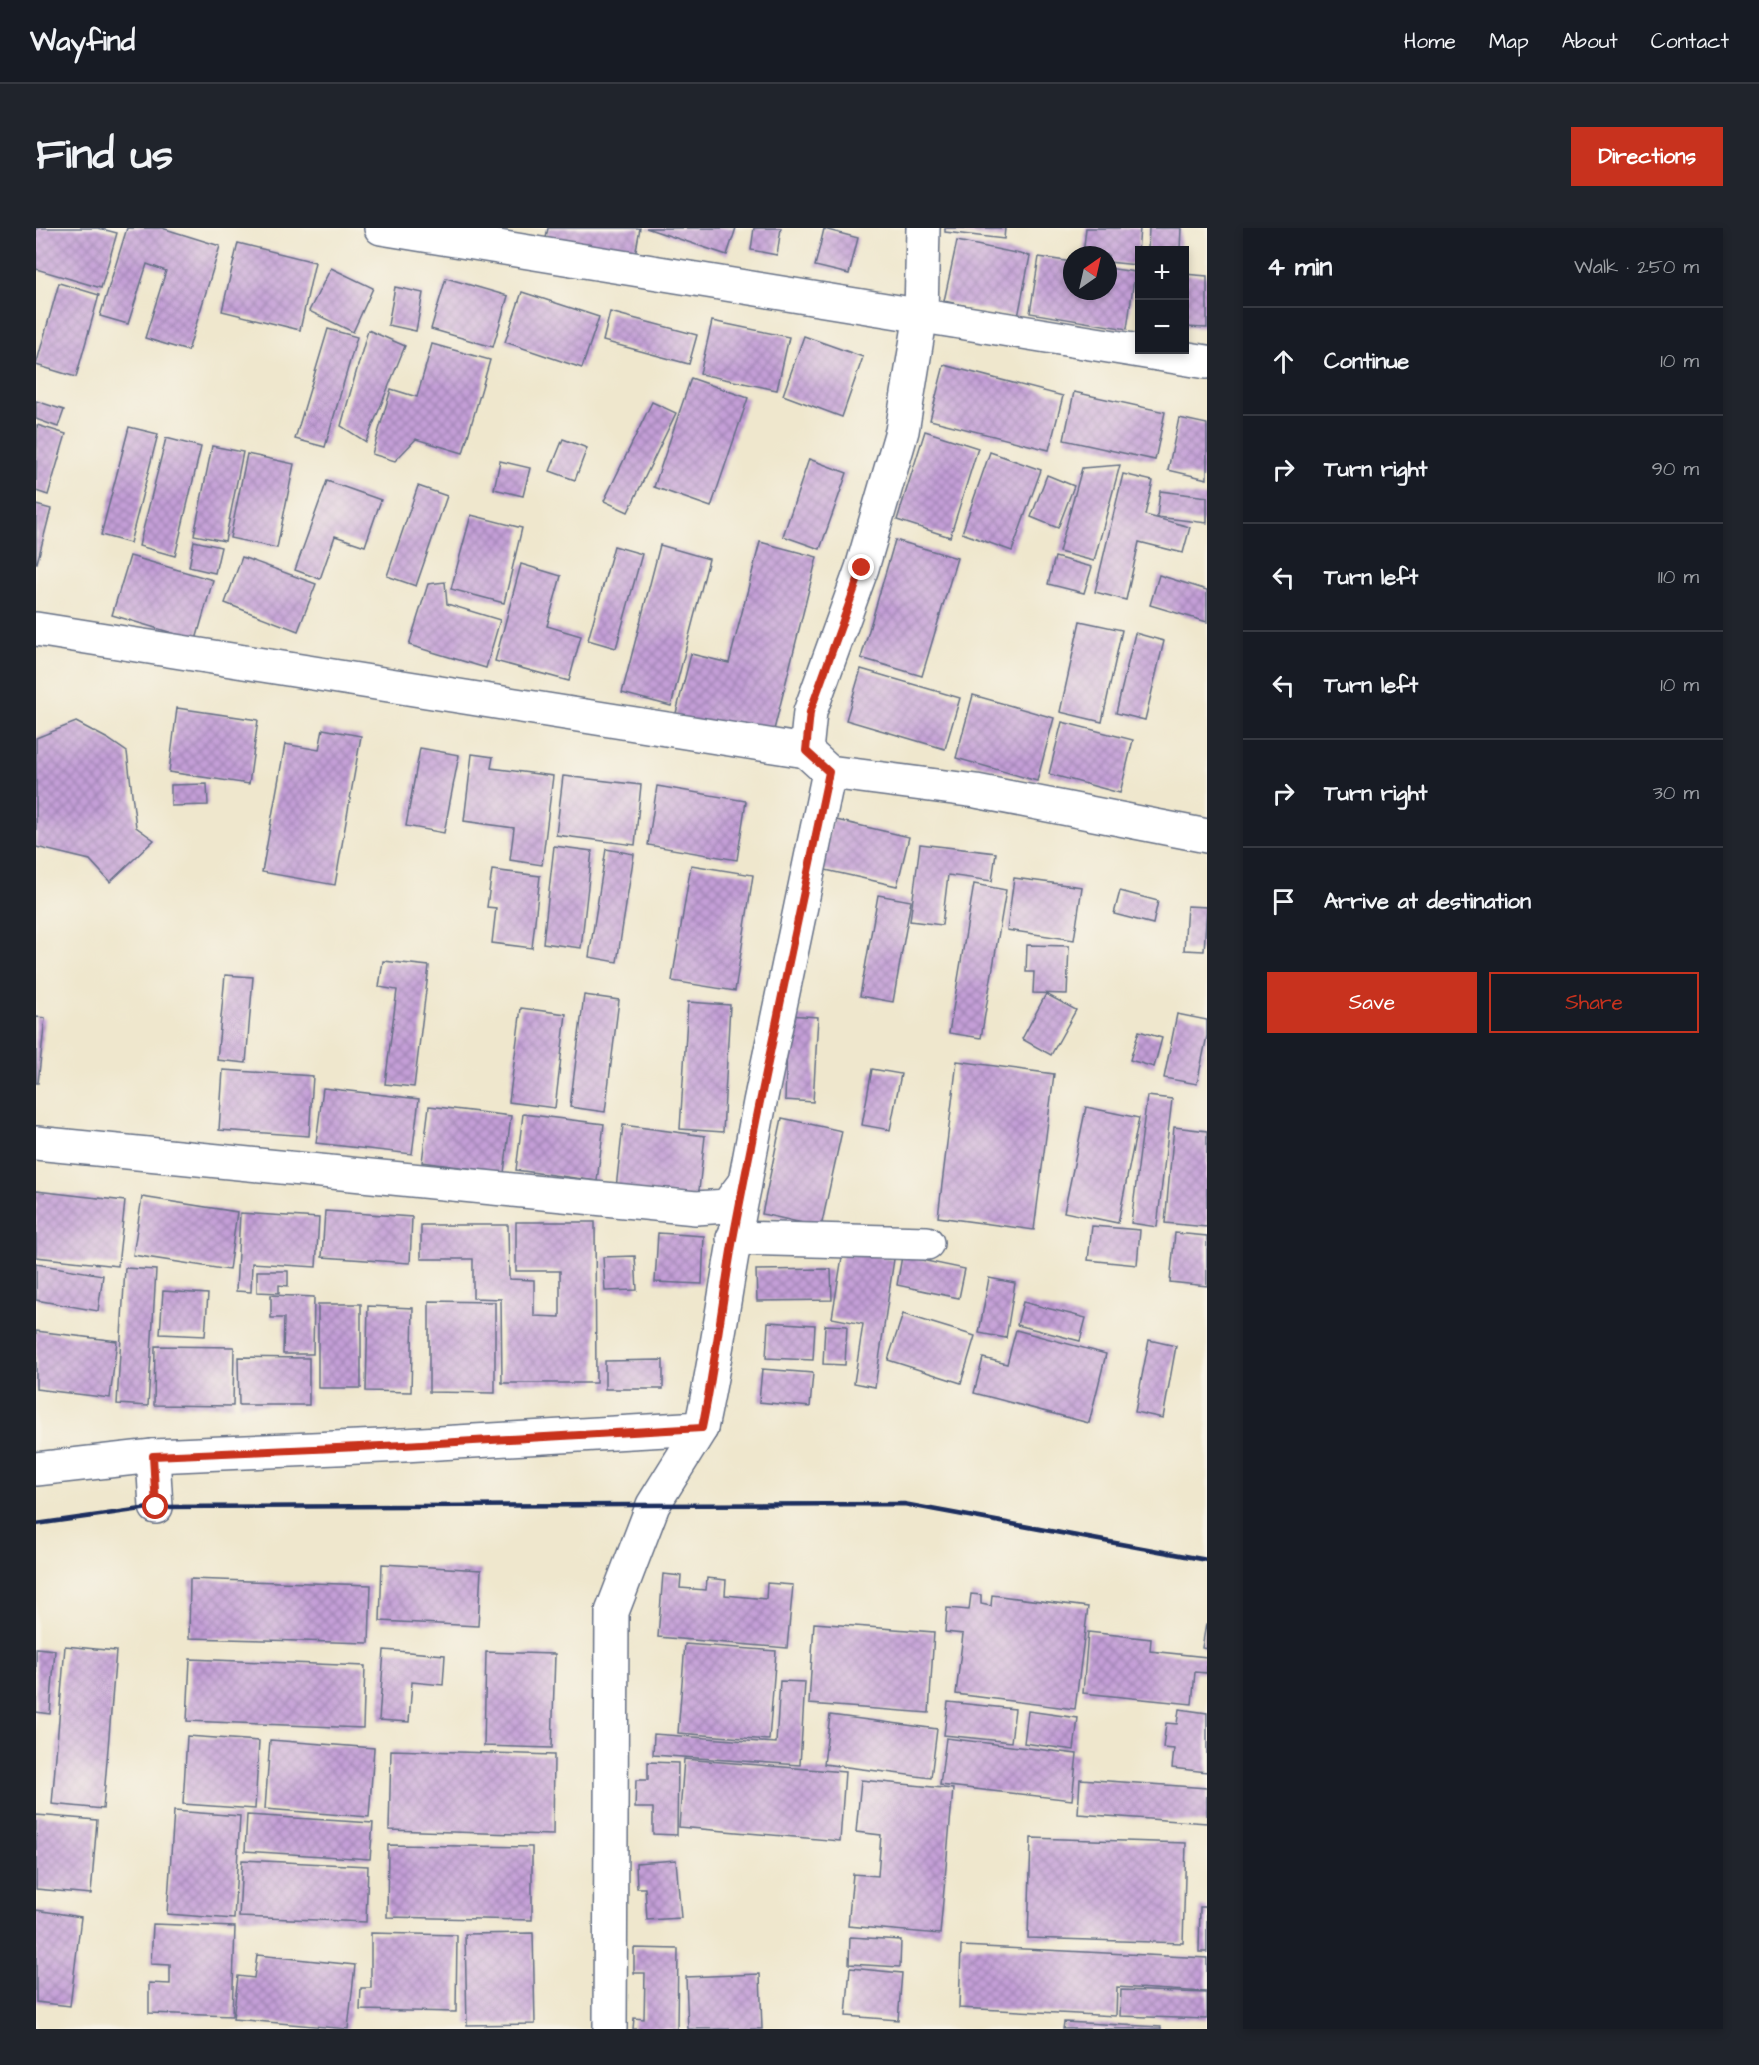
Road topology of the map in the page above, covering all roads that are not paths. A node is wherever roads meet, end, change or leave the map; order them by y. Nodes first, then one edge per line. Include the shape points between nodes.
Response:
1 (381, 228) edge
2 (923, 228) edge
3 (921, 314) junction
4 (1207, 362) edge
5 (36, 629) edge
6 (817, 761) junction
7 (1207, 836) edge
8 (36, 1143) edge
9 (745, 1182) junction
10 (733, 1238) junction
11 (927, 1244) dead end
12 (702, 1428) junction
13 (153, 1456) junction
14 (36, 1469) edge
15 (156, 1507) dead end
16 (610, 2029) edge

1 - 3 street
2 - 3 street
3 - 4 street
3 - 6 street via 902,431 862,568 810,712
5 - 6 street
6 - 7 street
6 - 9 street
8 - 9 street via 696,1208 727,1206
9 - 10 street
10 - 11 street
10 - 12 street
12 - 13 street
12 - 16 street via 653,1505 612,1612
13 - 14 street
13 - 15 street

